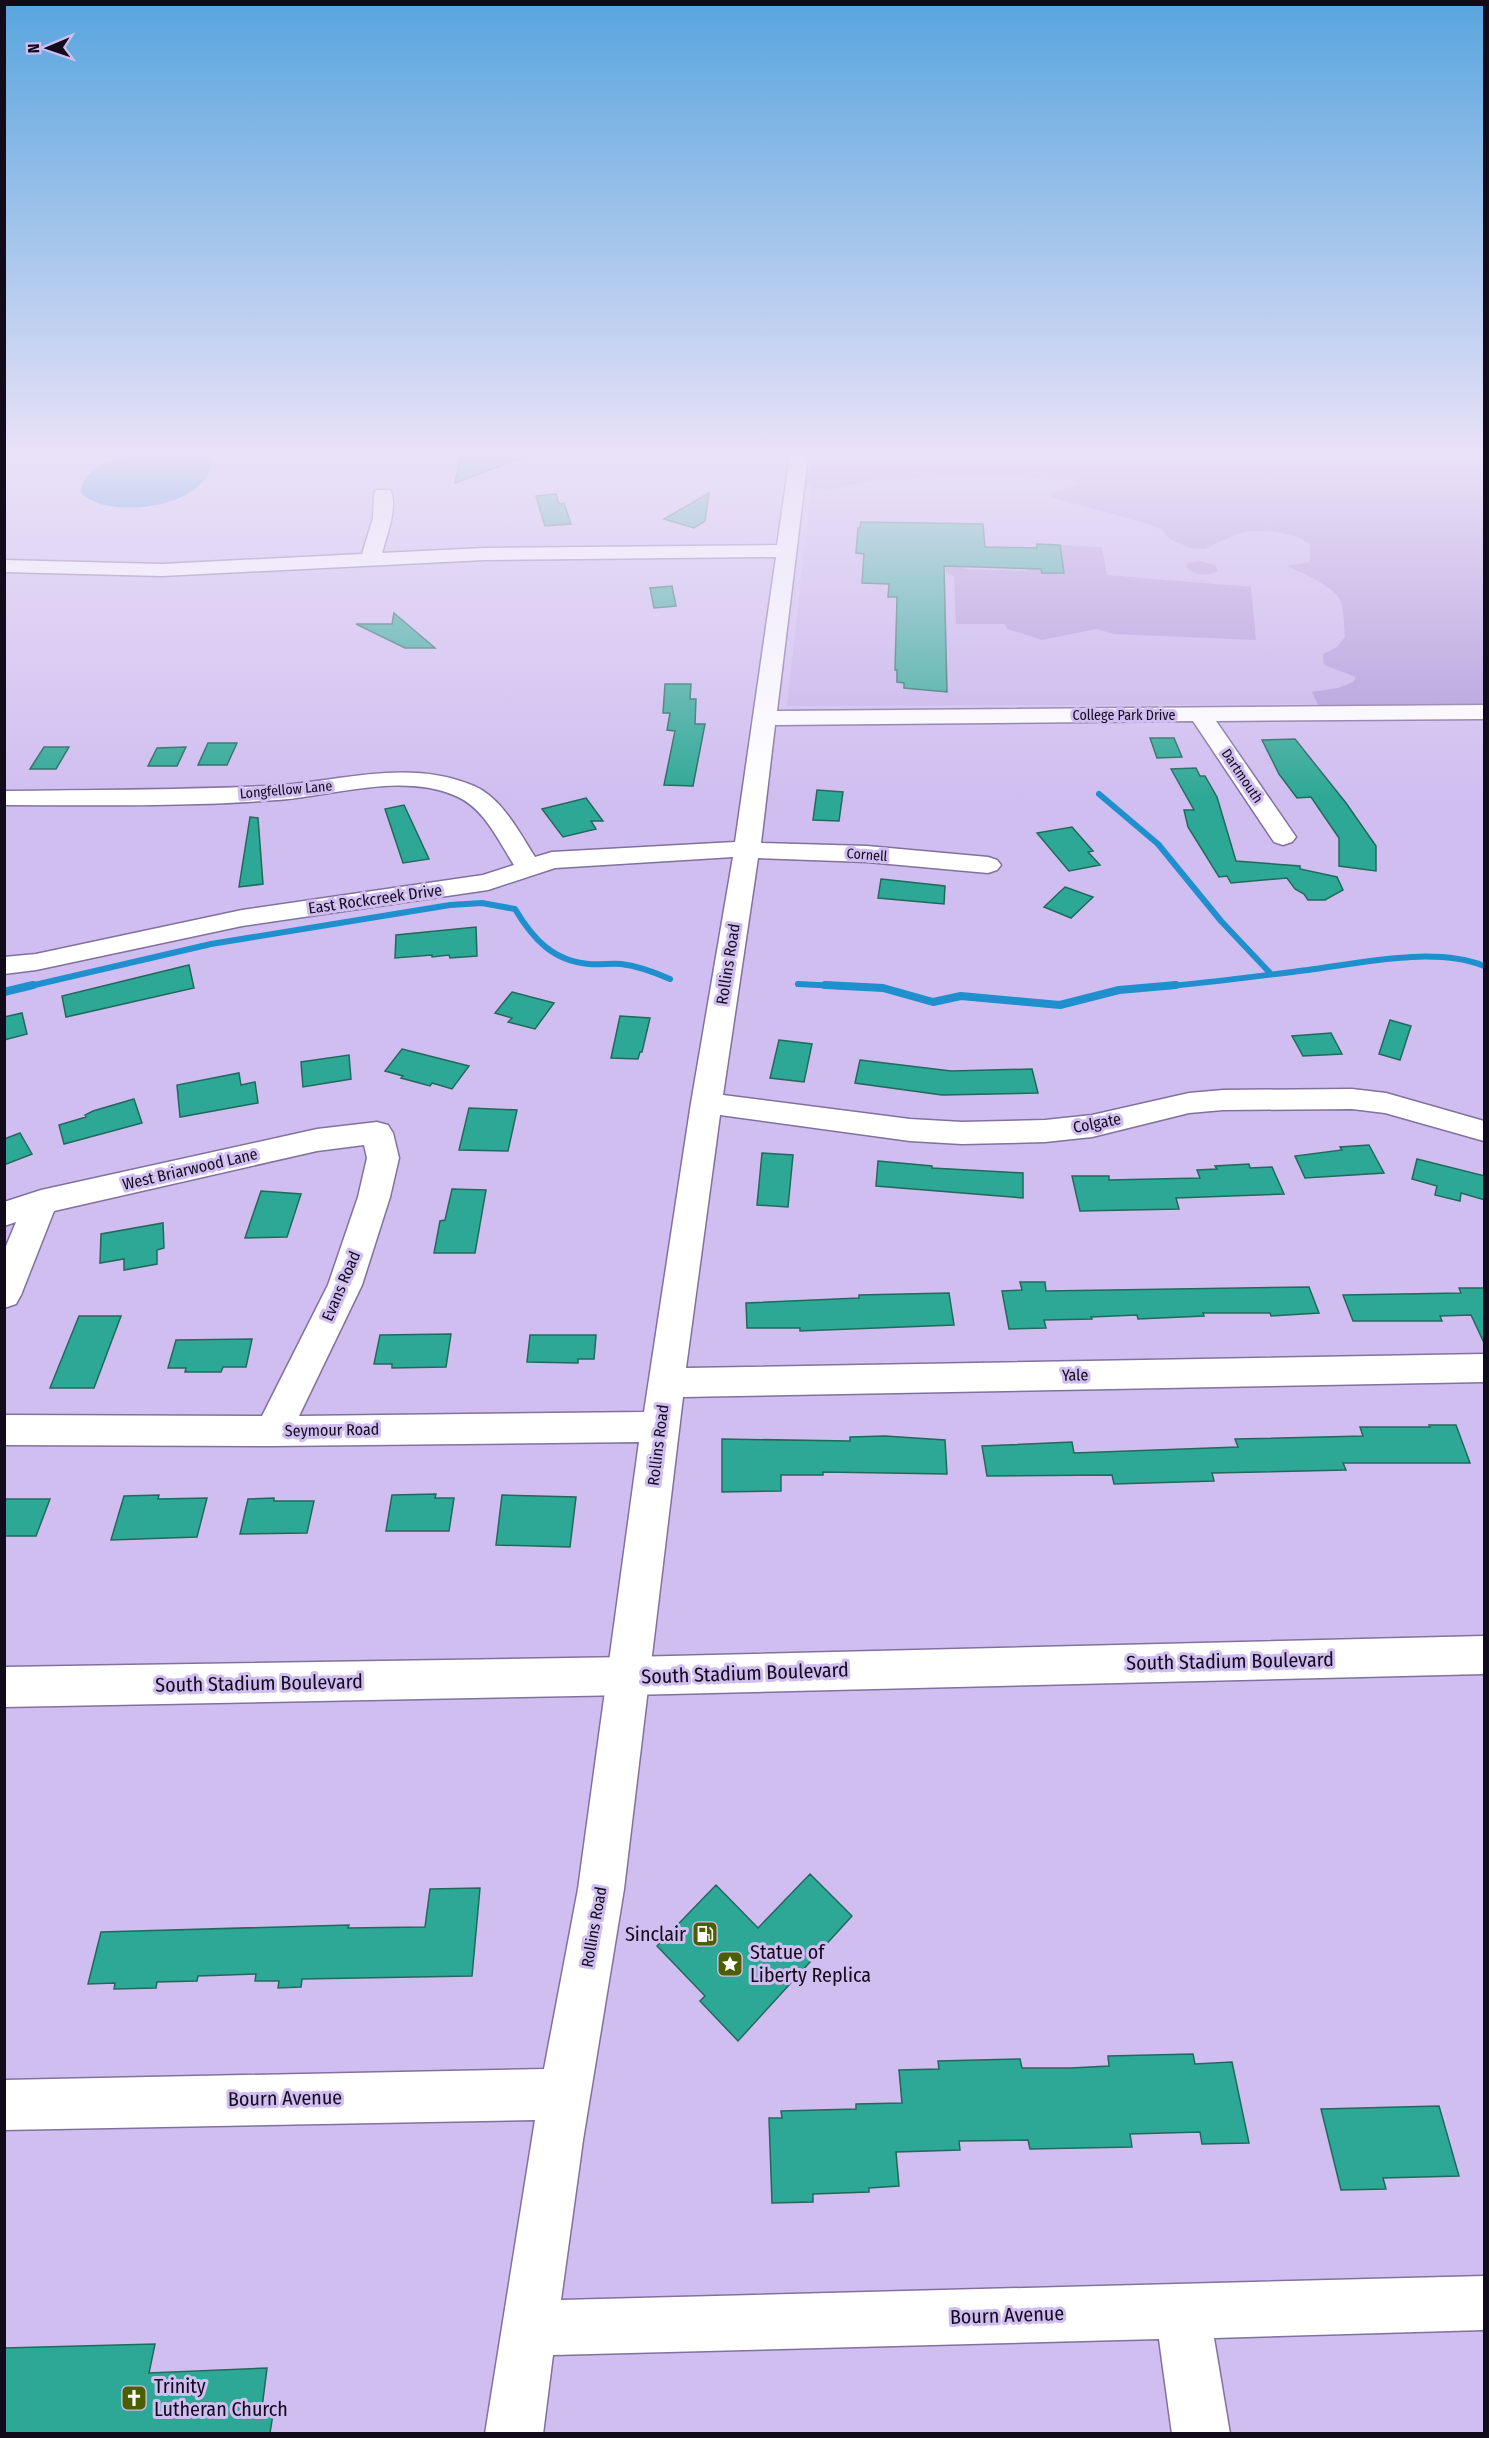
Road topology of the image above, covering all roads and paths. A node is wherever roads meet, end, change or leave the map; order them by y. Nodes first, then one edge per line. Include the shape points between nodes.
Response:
1 (784, 570) edge
2 (1485, 712) edge
3 (1200, 715) junction
4 (764, 718) junction
5 (4, 798) edge
6 (1283, 837) dead end
7 (747, 849) junction
8 (988, 865) dead end
9 (528, 867) junction
10 (4, 966) edge
11 (706, 1103) junction
12 (1485, 1131) edge
13 (377, 1133) joint
14 (41, 1202) junction
15 (4, 1214) edge
16 (4, 1295) edge
17 (1485, 1368) edge
18 (666, 1383) junction
19 (660, 1427) junction
20 (4, 1430) edge
21 (273, 1431) junction
22 (1485, 1654) edge
23 (628, 1676) junction
24 (4, 1687) edge
25 (566, 2094) junction
26 (4, 2105) edge
27 (1485, 2303) edge
28 (1182, 2310) junction
29 (530, 2328) junction
30 (514, 2433) edge
31 (1201, 2433) edge

1 - 4 street, Rollins Road
2 - 3 street, College Park Drive
3 - 4 street, College Park Drive
3 - 6 street, Dartmouth
4 - 7 street, Rollins Road
5 - 9 street, Longfellow Lane via 279,793 390,779 432,782 465,790 483,801
7 - 8 street, Cornell
7 - 9 street, East Rockcreek Drive via 552,860
7 - 11 street, Rollins Road
9 - 10 street, East Rockcreek Drive via 488,882 242,918
11 - 12 street, Colgate via 910,1130 962,1133 1092,1126 1189,1103 1223,1100 1352,1099 1386,1103
11 - 18 street, Rollins Road
13 - 14 street, West Briarwood Lane via 317,1140
13 - 21 street, Evans Road via 383,1158 375,1197 345,1285
14 - 15 street, West Briarwood Lane
14 - 16 street
17 - 18 street, Yale
18 - 19 street, Rollins Road
19 - 21 street, Seymour Road
19 - 23 street, Rollins Road
20 - 21 street, Seymour Road
22 - 23 street, South Stadium Boulevard
23 - 24 street, South Stadium Boulevard
23 - 25 street, Rollins Road via 601,1889
25 - 26 street, Bourn Avenue
25 - 29 street, Rollins Road
27 - 28 street, Bourn Avenue
28 - 29 street, Bourn Avenue
28 - 31 street
29 - 30 street, Rollins Road

